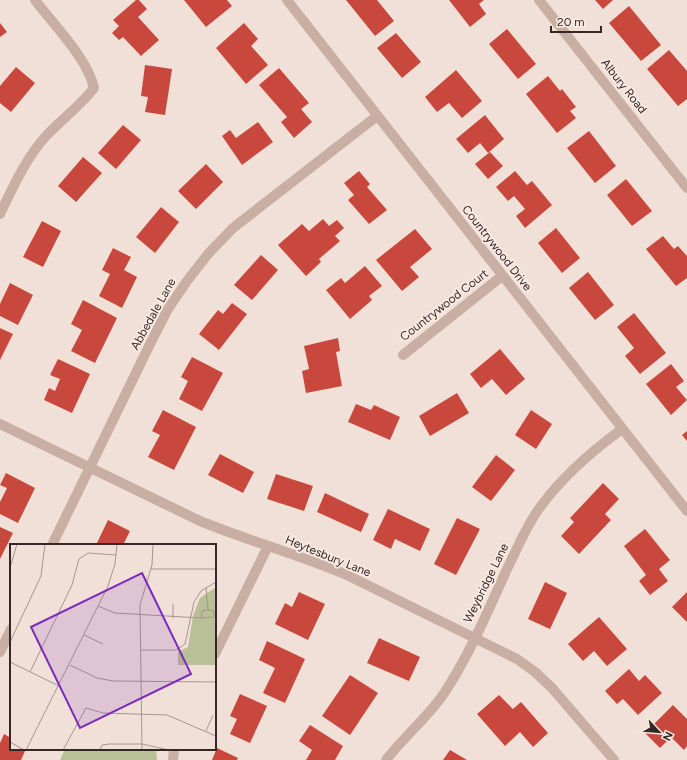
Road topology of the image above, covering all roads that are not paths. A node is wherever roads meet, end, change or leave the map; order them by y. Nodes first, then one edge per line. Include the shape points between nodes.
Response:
1 (35, 0) edge
2 (287, 0) edge
3 (539, 0) edge
4 (377, 116) junction
5 (687, 188) edge
6 (0, 214) edge
7 (502, 276) junction
8 (403, 354) dead end
9 (0, 424) edge
10 (622, 429) junction
11 (90, 468) junction
12 (687, 511) edge
13 (52, 544) edge
14 (268, 546) junction
15 (10, 631) edge
16 (474, 637) junction
17 (0, 652) edge
18 (216, 652) edge
19 (174, 750) edge
20 (173, 760) edge
21 (386, 760) edge
22 (614, 760) edge

1 - 6 street via 83,62 94,88 45,138 23,168
2 - 4 street, Countrywood Drive
3 - 5 street, Albury Road
4 - 7 street, Countrywood Drive
4 - 11 street, Abbedale Lane via 233,228 208,254 168,309
7 - 8 street, Countrywood Court
7 - 10 street, Countrywood Drive
9 - 11 street, Heytesbury Lane
10 - 12 street, Countrywood Drive
10 - 16 street, Weybridge Lane via 567,475 540,506
11 - 13 street, Abbedale Lane
11 - 14 street, Heytesbury Lane via 200,521
14 - 16 street, Heytesbury Lane via 349,576
14 - 18 street
15 - 17 street
16 - 21 street, Weybridge Lane via 450,685 428,714 401,740
16 - 22 street, Heytesbury Lane via 517,659 535,672
19 - 20 street

